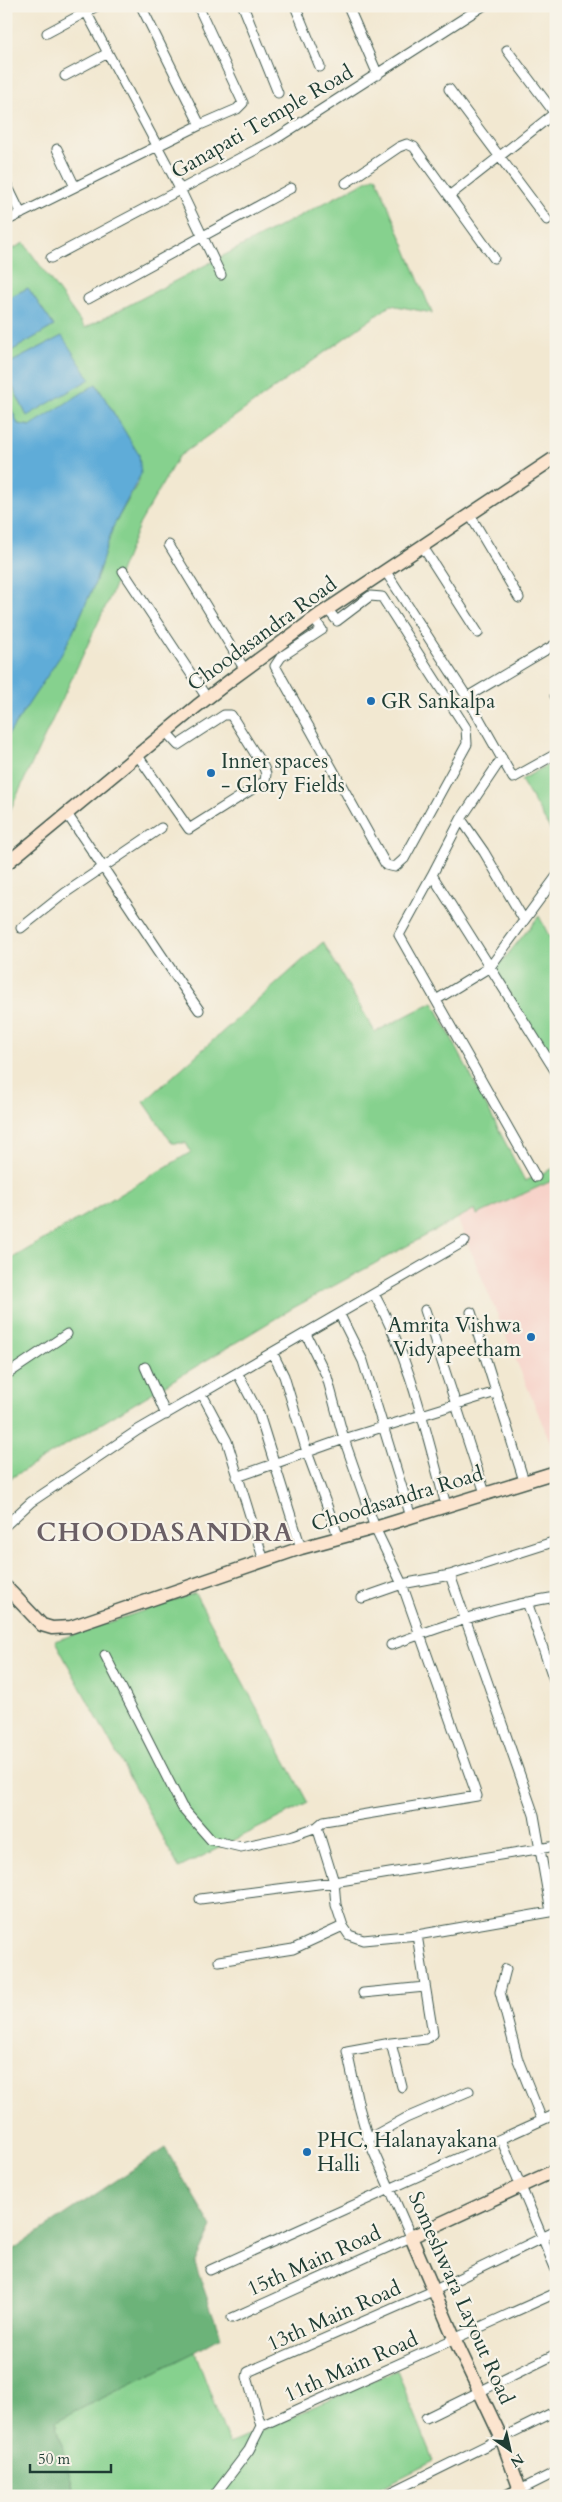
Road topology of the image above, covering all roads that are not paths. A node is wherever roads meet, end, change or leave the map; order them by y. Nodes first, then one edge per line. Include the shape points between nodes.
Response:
1 (97, 6) edge
2 (141, 6) edge
3 (198, 6) edge
4 (243, 6) edge
5 (294, 6) edge
6 (348, 6) edge
7 (483, 6) edge
8 (85, 9) edge
9 (47, 32) dead end
10 (508, 50) dead end
11 (108, 53) junction
12 (320, 67) dead end
13 (378, 75) junction
14 (64, 76) dead end
15 (449, 89) dead end
16 (278, 93) dead end
17 (555, 114) edge
18 (200, 125) junction
19 (156, 146) junction
20 (57, 149) dead end
21 (498, 155) junction
22 (6, 183) edge
23 (346, 183) dead end
24 (75, 187) junction
25 (291, 188) dead end
26 (180, 189) junction
27 (449, 196) junction
28 (21, 214) junction
29 (547, 220) dead end
30 (6, 221) edge
31 (203, 236) junction
32 (51, 258) dead end
33 (494, 258) dead end
34 (221, 275) dead end
35 (88, 299) dead end
36 (556, 458) edge
37 (470, 515) junction
38 (169, 545) dead end
39 (423, 547) junction
40 (123, 571) dead end
41 (386, 572) junction
42 (519, 598) dead end
43 (328, 610) junction
44 (314, 619) junction
45 (337, 621) junction
46 (322, 630) junction
47 (478, 633) dead end
48 (556, 644) edge
49 (245, 670) junction
50 (467, 697) junction
51 (208, 698) junction
52 (166, 732) junction
53 (556, 754) edge
54 (502, 758) junction
55 (142, 761) junction
56 (67, 814) junction
57 (461, 819) junction
58 (160, 828) dead end
59 (6, 864) edge
60 (103, 867) junction
61 (432, 875) junction
62 (556, 877) edge
63 (524, 920) junction
64 (21, 928) dead end
65 (490, 967) junction
66 (436, 1000) junction
67 (199, 1010) dead end
68 (556, 1072) edge
69 (536, 1177) dead end
70 (465, 1241) dead end
71 (374, 1294) junction
72 (425, 1310) dead end
73 (470, 1312) dead end
74 (340, 1314) junction
75 (67, 1334) dead end
76 (306, 1334) junction
77 (273, 1354) junction
78 (145, 1367) dead end
79 (238, 1374) junction
80 (6, 1375) edge
81 (496, 1392) junction
82 (202, 1394) junction
83 (456, 1403) junction
84 (166, 1415) junction
85 (422, 1415) junction
86 (384, 1426) junction
87 (344, 1439) junction
88 (307, 1452) junction
89 (275, 1464) junction
90 (556, 1472) edge
91 (237, 1477) junction
92 (524, 1480) junction
93 (485, 1493) junction
94 (446, 1505) junction
95 (411, 1516) junction
96 (6, 1525) edge
97 (375, 1528) junction
98 (339, 1538) junction
99 (556, 1541) edge
100 (301, 1548) junction
101 (264, 1561) junction
102 (450, 1575) junction
103 (402, 1584) junction
104 (6, 1587) edge
105 (556, 1597) edge
106 (362, 1598) dead end
107 (527, 1602) junction
108 (465, 1620) junction
109 (421, 1634) junction
110 (391, 1645) dead end
111 (105, 1655) dead end
112 (556, 1686) edge
113 (317, 1827) junction
114 (556, 1846) edge
115 (541, 1849) junction
116 (334, 1882) junction
117 (200, 1899) dead end
118 (553, 1912) edge
119 (343, 1926) junction
120 (418, 1935) junction
121 (219, 1961) dead end
122 (506, 1970) dead end
123 (425, 1987) junction
124 (363, 1993) dead end
125 (390, 2043) junction
126 (402, 2087) dead end
127 (468, 2090) dead end
128 (556, 2114) edge
129 (542, 2120) junction
130 (368, 2139) junction
131 (502, 2139) junction
132 (556, 2170) edge
133 (521, 2186) junction
134 (390, 2190) junction
135 (556, 2231) edge
136 (411, 2237) junction
137 (542, 2238) junction
138 (210, 2270) dead end
139 (556, 2270) edge
140 (433, 2291) junction
141 (556, 2293) edge
142 (232, 2318) dead end
143 (454, 2340) junction
144 (556, 2354) edge
145 (480, 2391) junction
146 (556, 2412) edge
147 (426, 2418) dead end
148 (261, 2426) junction
149 (502, 2437) junction
150 (556, 2472) edge
151 (522, 2493) edge
152 (214, 2496) edge
153 (384, 2496) edge
154 (508, 2496) edge

1 - 8 street
2 - 18 street
3 - 18 street via 243,104
4 - 16 street
5 - 12 street
6 - 13 street
7 - 13 street, Ganapati Temple Road
8 - 9 street
8 - 11 street
10 - 17 street
11 - 14 street
11 - 19 street
13 - 26 street, Ganapati Temple Road via 274,140
15 - 21 street
17 - 21 street
18 - 19 street
19 - 24 street
19 - 26 street
20 - 24 street
21 - 27 street
21 - 29 street
22 - 28 street
23 - 27 street via 399,146 407,144 414,147
24 - 28 street
25 - 31 street
26 - 31 street
26 - 32 street, Ganapati Temple Road
27 - 33 street
28 - 30 street
31 - 34 street
31 - 35 street
36 - 37 street, Choodasandra Road
37 - 39 street, Choodasandra Road
37 - 42 street
38 - 49 street
39 - 41 street, Choodasandra Road
39 - 47 street
40 - 51 street
41 - 43 street, Choodasandra Road
41 - 50 street
43 - 44 street, Choodasandra Road
43 - 45 street
44 - 46 street
44 - 49 street, Choodasandra Road
45 - 46 street
45 - 46 street via 370,596 382,597 466,728 468,736 467,744 414,842 395,867 386,865 275,666 278,659
48 - 50 street
49 - 51 street, Choodasandra Road
50 - 54 street
51 - 52 street, Choodasandra Road
52 - 55 street, Choodasandra Road
52 - 55 street via 178,745 224,715 231,714 264,768 264,781 189,829
53 - 54 street via 513,778
54 - 57 street
55 - 56 street, Choodasandra Road
56 - 59 street, Choodasandra Road
56 - 60 street
57 - 61 street
57 - 63 street
58 - 60 street
60 - 64 street
60 - 67 street
61 - 65 street
61 - 66 street via 399,935
62 - 63 street
63 - 65 street
65 - 66 street
65 - 68 street
66 - 69 street
70 - 71 street
71 - 74 street
71 - 85 street via 396,1337
72 - 83 street
73 - 81 street
74 - 76 street
74 - 86 street via 360,1352
75 - 80 street
76 - 77 street
76 - 87 street via 327,1377
77 - 79 street
77 - 88 street via 292,1397
78 - 84 street
79 - 82 street
79 - 89 street via 259,1414
81 - 83 street
81 - 92 street
82 - 84 street
82 - 91 street via 226,1442
83 - 85 street
83 - 93 street
84 - 96 street via 65,1478
85 - 86 street
85 - 94 street
86 - 87 street
86 - 95 street
87 - 88 street
87 - 97 street
88 - 89 street
88 - 98 street
89 - 91 street
89 - 100 street
90 - 92 street, Choodasandra Road
91 - 101 street
92 - 93 street, Choodasandra Road
93 - 94 street, Choodasandra Road
94 - 95 street, Choodasandra Road
95 - 97 street, Choodasandra Road
97 - 98 street, Choodasandra Road
97 - 103 street
98 - 100 street, Choodasandra Road
99 - 102 street
100 - 101 street, Choodasandra Road
101 - 104 street, Choodasandra Road via 71,1627 42,1625
102 - 103 street
102 - 108 street
103 - 106 street
103 - 109 street
105 - 107 street
107 - 108 street
107 - 112 street
108 - 109 street
108 - 115 street via 534,1814
109 - 110 street
109 - 113 street via 477,1796 324,1821
111 - 113 street via 182,1807 211,1840 241,1847
113 - 116 street
114 - 115 street
115 - 116 street
115 - 118 street
116 - 117 street
116 - 119 street via 336,1905
118 - 120 street
119 - 120 street via 349,1935 364,1940
119 - 121 street via 293,1949
120 - 123 street
122 - 129 street via 500,1992 518,2060
123 - 124 street
123 - 125 street via 433,2034 426,2039
125 - 126 street
125 - 130 street, Someshwara Layout Road via 347,2051
127 - 130 street
128 - 129 street
129 - 131 street
130 - 134 street, Someshwara Layout Road
131 - 133 street
131 - 134 street
132 - 133 street
133 - 136 street
133 - 137 street
134 - 136 street, Someshwara Layout Road
134 - 138 street
135 - 137 street, 13th Main Road
136 - 140 street, Someshwara Layout Road
136 - 142 street, 15th Main Road
137 - 139 street
137 - 140 street, 13th Main Road
140 - 143 street, Someshwara Layout Road
140 - 148 street, 13th Main Road via 248,2372
141 - 143 street, 11th Main Road
143 - 145 street, Someshwara Layout Road
143 - 148 street, 11th Main Road
144 - 145 street
145 - 147 street
145 - 149 street, Someshwara Layout Road
146 - 149 street
148 - 152 street via 249,2450
149 - 151 street, Someshwara Layout Road
149 - 153 street
150 - 151 street
151 - 154 street

